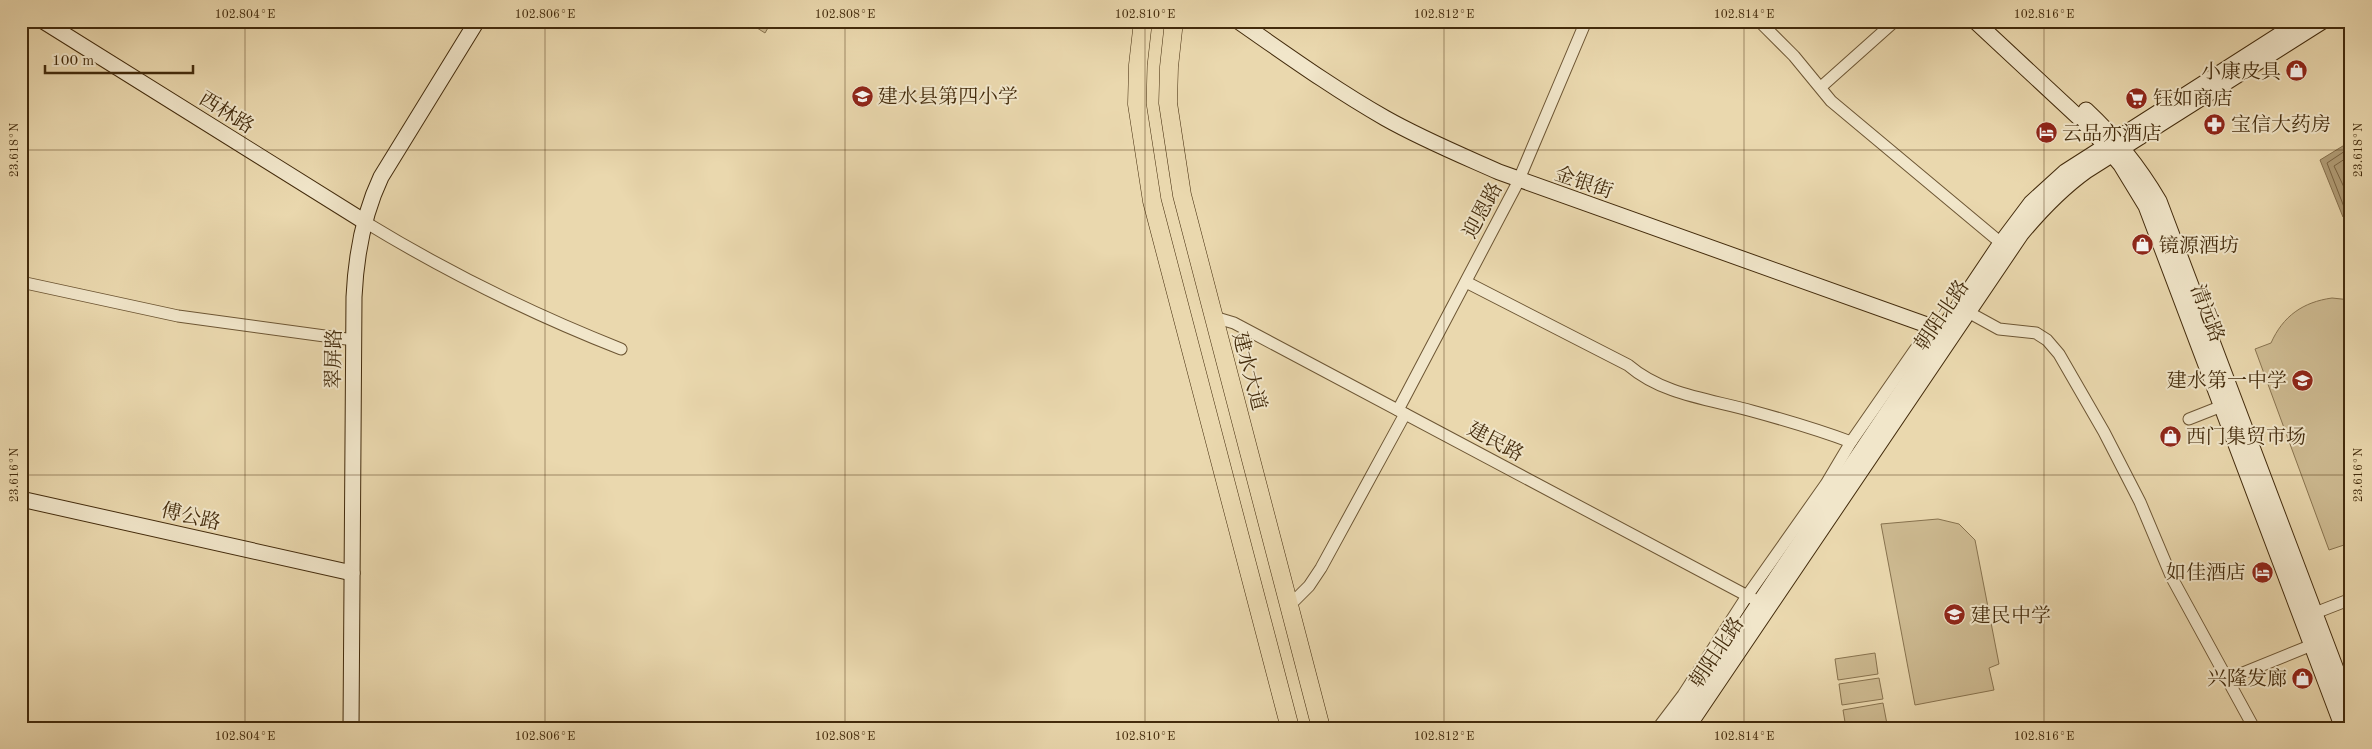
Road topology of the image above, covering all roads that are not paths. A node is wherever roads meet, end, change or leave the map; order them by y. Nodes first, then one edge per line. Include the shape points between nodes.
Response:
1 (42, 21) edge
2 (477, 21) edge
3 (1143, 21) edge
4 (1174, 21) edge
5 (1238, 21) edge
6 (1586, 21) edge
7 (1759, 21) edge
8 (1894, 21) edge
9 (1975, 21) edge
10 (1990, 21) edge
11 (2301, 21) edge
12 (2323, 21) edge
13 (1821, 87) junction
14 (2114, 146) junction
15 (1519, 180) junction
16 (365, 222) junction
17 (2001, 243) junction
18 (21, 282) edge
19 (1466, 282) junction
20 (1968, 312) junction
21 (1214, 317) junction
22 (1941, 330) junction
23 (354, 340) junction
24 (621, 349) dead end
25 (2222, 406) junction
26 (1401, 412) junction
27 (2189, 419) dead end
28 (1851, 442) junction
29 (21, 499) edge
30 (352, 573) junction
31 (1753, 599) junction
32 (2351, 599) edge
33 (1289, 606) junction
34 (2314, 613) junction
35 (2312, 645) junction
36 (2228, 679) junction
37 (2351, 709) edge
38 (351, 728) edge
39 (1290, 728) edge
40 (1321, 728) edge
41 (1658, 728) edge
42 (1672, 728) edge
43 (1687, 728) edge
44 (2254, 728) edge
45 (2343, 728) edge

1 - 16 main road, 西林路
2 - 16 main road, 翠屏路 via 381,177
3 - 39 main road via 1137,104 1152,201
4 - 21 main road, 建水大道 via 1169,67 1170,122 1182,195
5 - 15 main road, 金银街 via 1324,81 1386,118 1446,149
6 - 15 street, 迎恩路
7 - 13 street
8 - 13 street
9 - 14 main road, 清远路 via 2090,128
10 - 14 main road, 清远路
11 - 14 main road, 朝阳北路
12 - 14 main road, 朝阳北路
13 - 17 street via 1831,101
14 - 17 main road, 朝阳北路 via 2052,182 2031,203
14 - 20 main road, 朝阳北路 via 2040,211
14 - 25 main road, 清远路 via 2146,206
14 - 34 main road, 清远路 via 2160,201
15 - 19 street, 迎恩路
15 - 22 main road, 金银街
16 - 23 main road, 翠屏路 via 355,276
16 - 24 street via 497,296
17 - 22 main road, 朝阳北路
18 - 23 street via 192,318
19 - 26 street, 迎恩路
19 - 28 street via 1628,366 1667,390 1753,411
20 - 36 street via 1999,329 2036,333 2059,354 2104,432 2140,502 2172,578
20 - 43 main road, 朝阳北路
21 - 26 street, 建民路 via 1234,324
21 - 33 main road, 建水大道
22 - 28 street via 1919,344
22 - 31 main road, 朝阳北路
23 - 30 main road, 翠屏路
25 - 27 street
25 - 35 main road, 清远路
26 - 31 street, 建民路
26 - 33 street, 迎恩路 via 1321,568
28 - 31 street
29 - 30 main road, 傅公路
30 - 38 main road, 翠屏路
31 - 41 street
31 - 42 main road, 朝阳北路
32 - 34 street
33 - 40 main road, 建水大道
34 - 37 main road, 清远路
35 - 36 street
35 - 45 main road, 清远路
36 - 44 street

